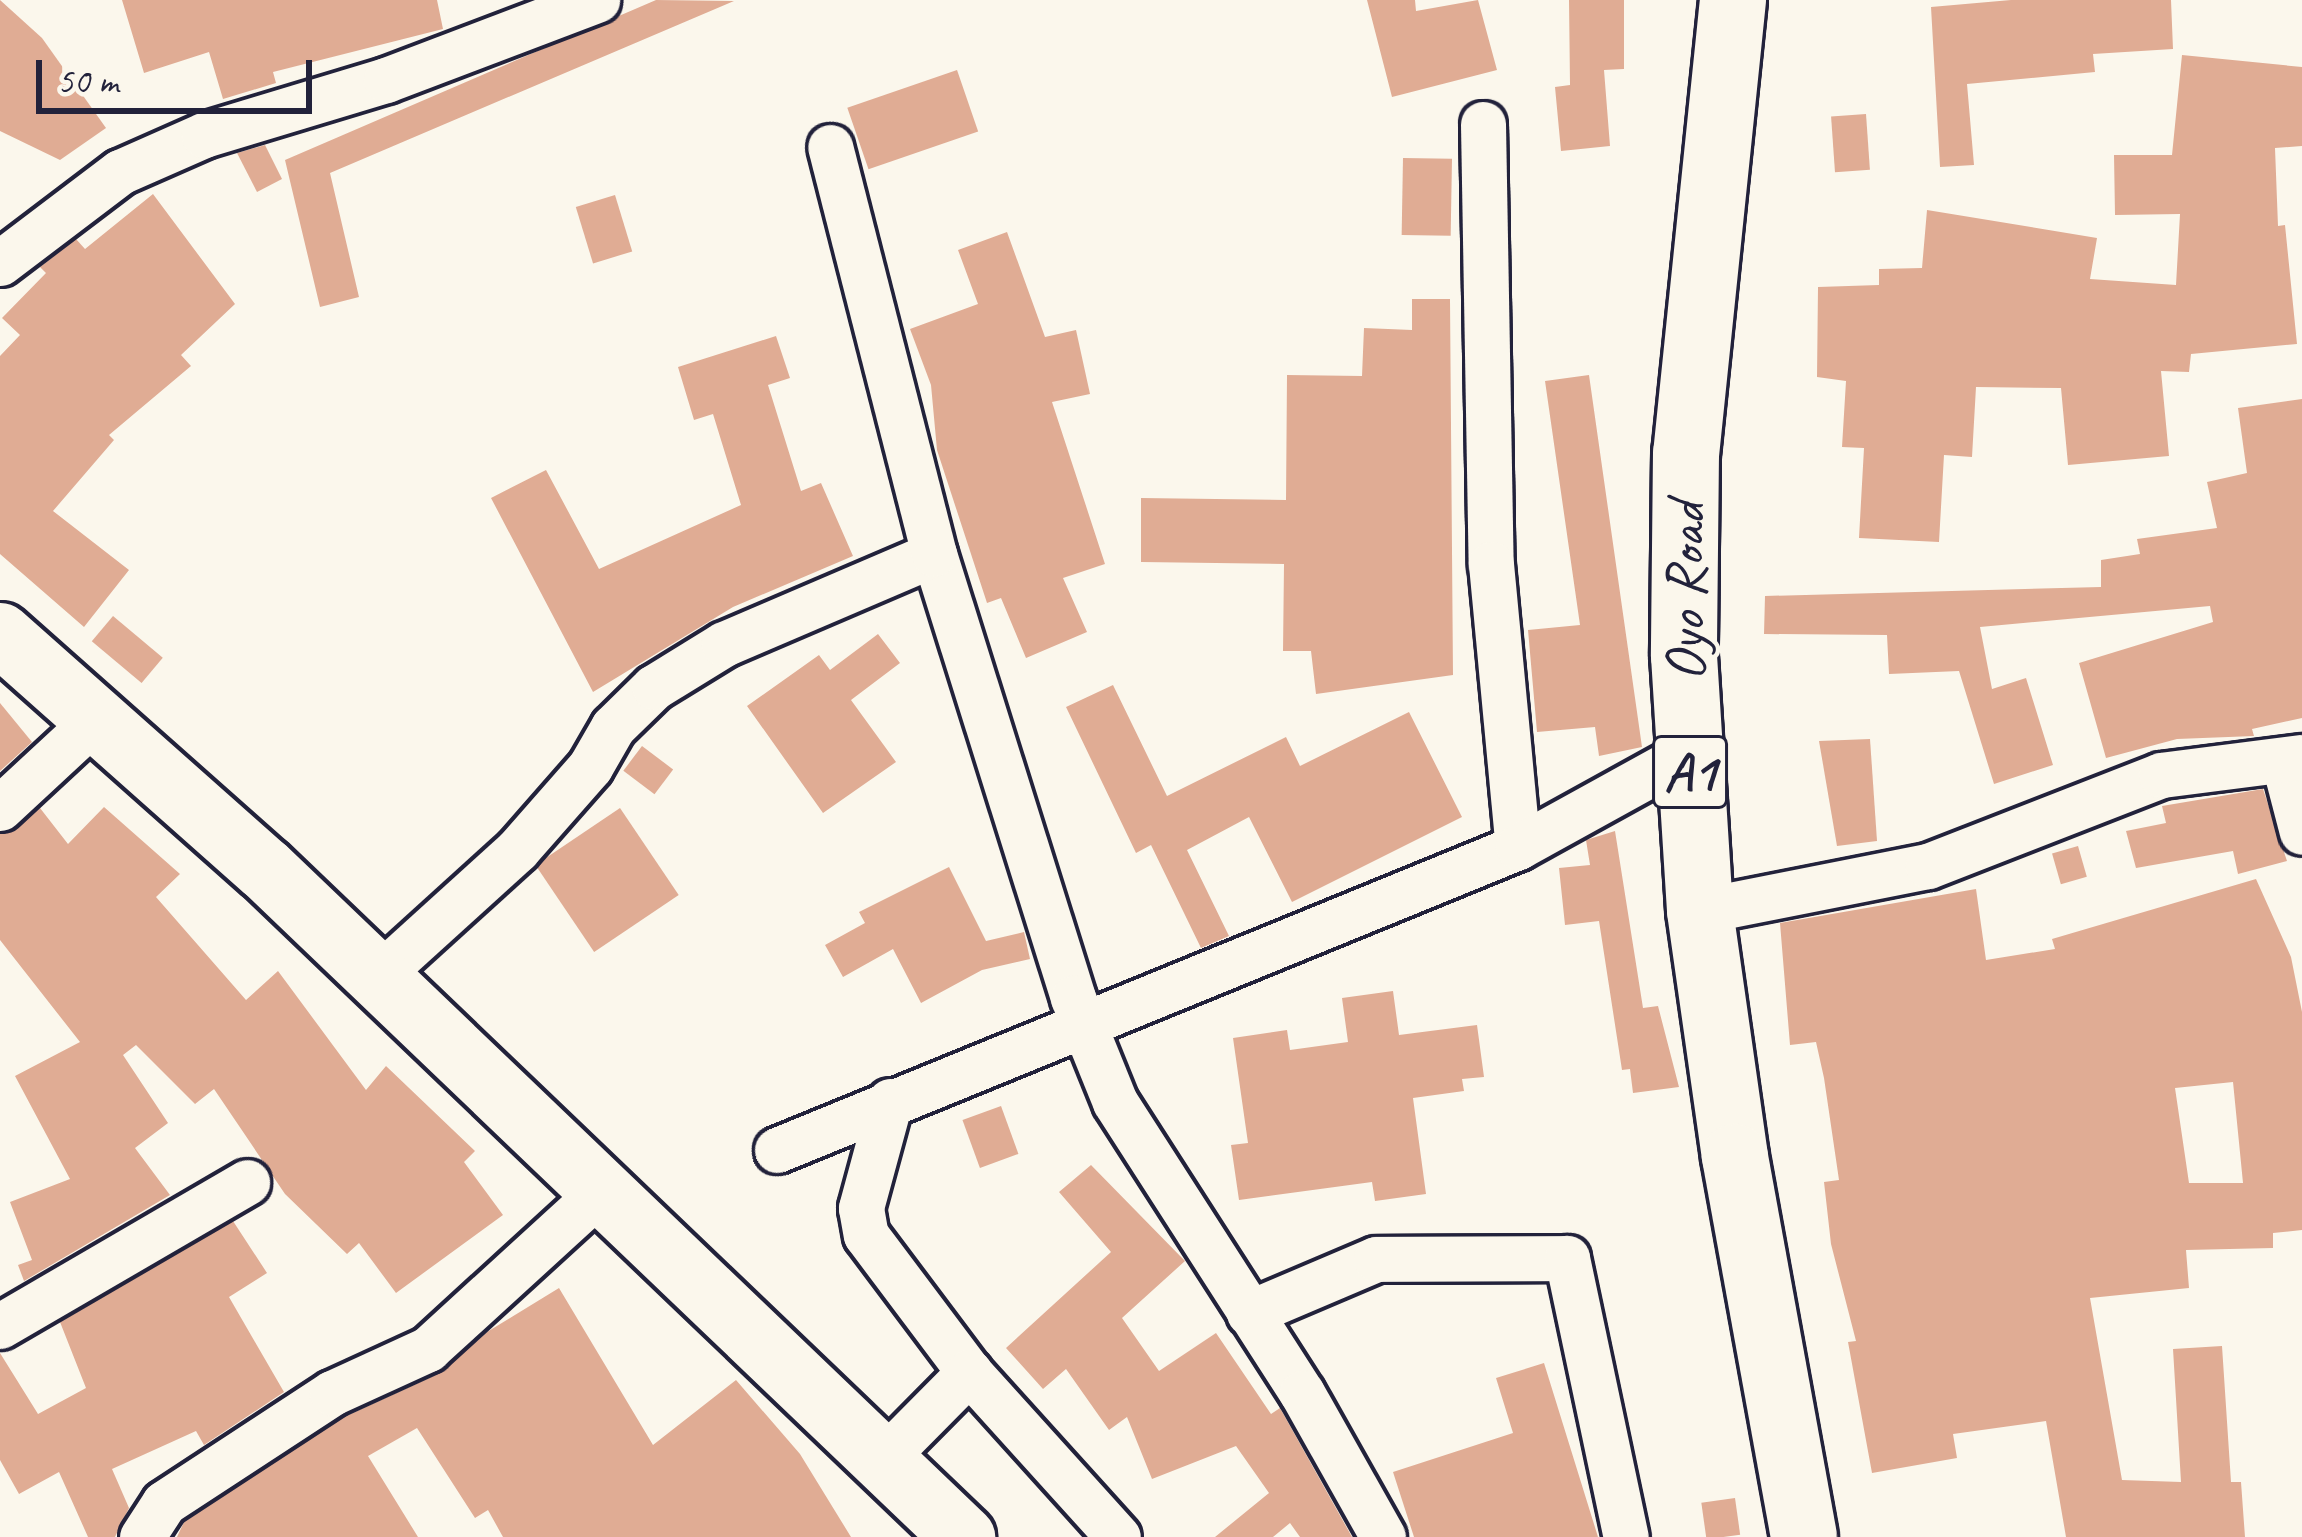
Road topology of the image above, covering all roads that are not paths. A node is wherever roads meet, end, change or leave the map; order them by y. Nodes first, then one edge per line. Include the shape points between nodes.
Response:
1 (597, 0) edge
2 (1732, 0) edge
3 (1483, 124) dead end
4 (830, 147) dead end
5 (0, 263) edge
6 (934, 554) junction
7 (0, 634) edge
8 (95, 720) junction
9 (1688, 753) junction
10 (2293, 760) edge
11 (0, 808) edge
12 (2302, 832) edge
13 (1518, 847) junction
14 (1700, 911) junction
15 (376, 977) junction
16 (1084, 1024) junction
17 (890, 1101) junction
18 (777, 1150) dead end
19 (247, 1182) dead end
20 (602, 1190) junction
21 (1249, 1313) junction
22 (0, 1326) edge
23 (969, 1372) junction
24 (884, 1457) junction
25 (142, 1537) edge
26 (963, 1537) edge
27 (1118, 1537) edge
28 (1383, 1537) edge
29 (1626, 1537) edge
30 (1804, 1537) edge

1 - 5 street via 386,80 204,135 120,172
2 - 9 highway, Oyo Road / A1 via 1686,453
3 - 13 street via 1491,564
4 - 6 street
6 - 15 street via 724,644 654,687 517,850
6 - 16 street
7 - 8 main road
8 - 11 street
8 - 15 main road
9 - 13 street
9 - 14 highway, Oyo Road / A1
10 - 12 street
10 - 14 street via 2162,775 1928,866
13 - 16 street
14 - 30 highway, Oyo Road / A1
15 - 20 main road
16 - 17 street
16 - 21 street via 1114,1102
17 - 18 street
17 - 23 street via 861,1208 866,1235
19 - 22 street
20 - 24 main road
20 - 25 street via 428,1349 332,1393 164,1503
21 - 28 street
21 - 29 street via 1376,1259 1567,1258
23 - 24 street
23 - 27 street
24 - 26 main road

